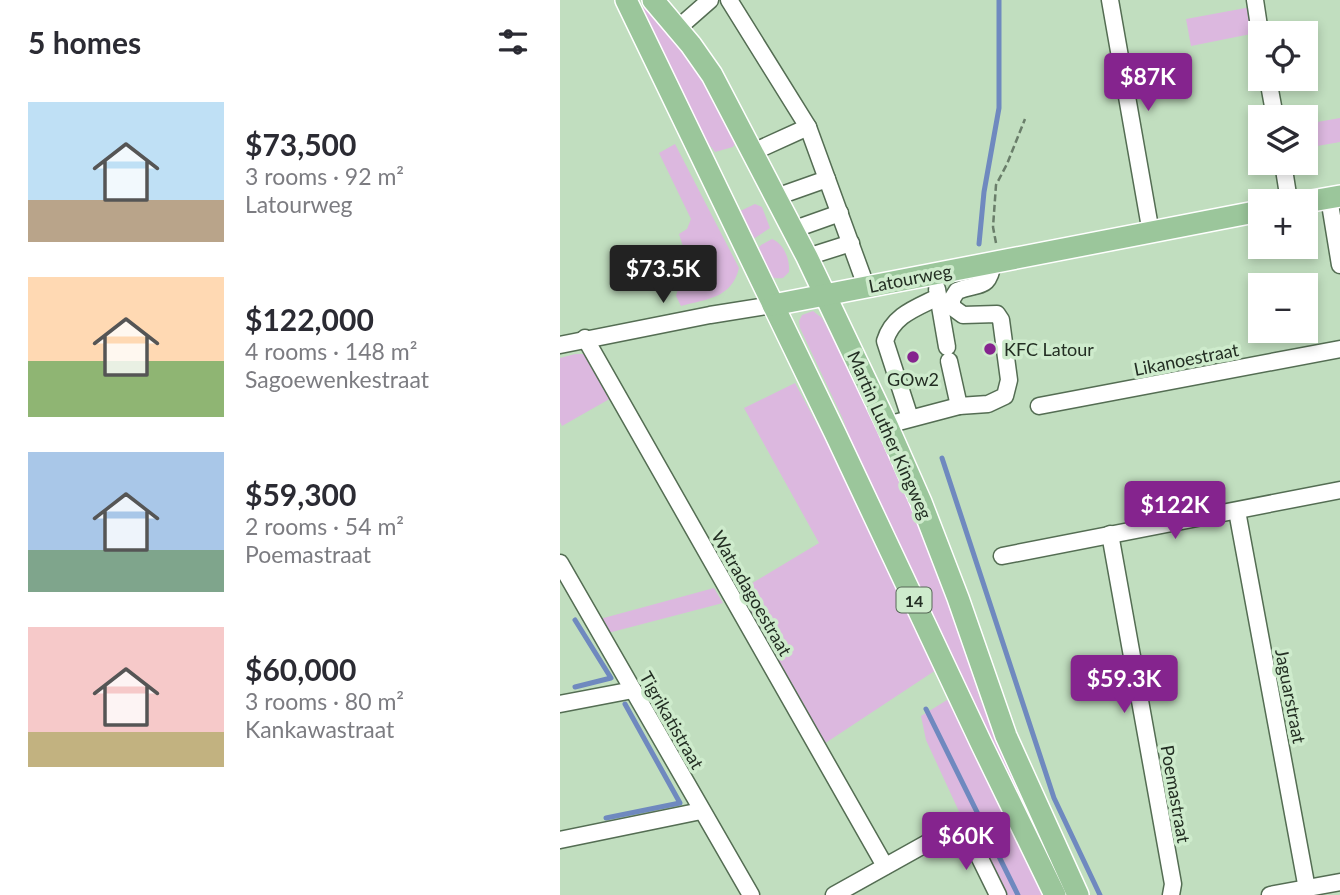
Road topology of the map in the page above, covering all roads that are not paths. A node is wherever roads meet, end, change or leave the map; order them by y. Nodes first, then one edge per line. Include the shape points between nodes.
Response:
1 (626, 0) edge
2 (653, 0) edge
3 (710, 0) edge
4 (729, 0) edge
5 (1110, 0) edge
6 (1255, 0) edge
7 (1259, 21) edge
8 (677, 29) junction
9 (808, 127) junction
10 (752, 152) junction
11 (827, 179) junction
12 (776, 197) junction
13 (1335, 197) edge
14 (840, 213) junction
15 (1248, 213) edge
16 (792, 230) junction
17 (1151, 233) junction
18 (851, 243) junction
19 (807, 257) junction
20 (996, 261) junction
21 (1340, 265) edge
22 (934, 273) junction
23 (866, 286) junction
24 (826, 294) junction
25 (938, 297) junction
26 (774, 305) junction
27 (585, 338) junction
28 (560, 345) edge
29 (1340, 349) edge
30 (959, 406) junction
31 (1039, 406) dead end
32 (910, 418) junction
33 (887, 425) junction
34 (1340, 490) edge
35 (1237, 511) junction
36 (1110, 534) junction
37 (1002, 556) dead end
38 (560, 563) edge
39 (633, 690) junction
40 (560, 704) edge
41 (701, 811) junction
42 (560, 840) edge
43 (885, 866) junction
44 (1340, 882) edge
45 (1307, 889) junction
46 (751, 895) edge
47 (834, 895) edge
48 (998, 895) edge
49 (1055, 895) edge
50 (1078, 895) edge
51 (1171, 895) edge
52 (1271, 895) edge

1 - 26 main road, 14
2 - 8 main road, Martin Luther Kingweg / 14
3 - 8 street
4 - 9 street
5 - 17 street
6 - 7 street
8 - 10 main road, Martin Luther Kingweg / 14 via 712,75
9 - 10 street
9 - 11 street
10 - 12 main road, Martin Luther Kingweg / 14
11 - 12 street
11 - 14 street
12 - 16 main road, Martin Luther Kingweg / 14
13 - 21 street
14 - 16 street
14 - 18 street
15 - 17 main road, Latourweg
16 - 19 main road, Martin Luther Kingweg / 14
17 - 20 main road, Latourweg
18 - 19 street
18 - 23 street
19 - 24 main road, Martin Luther Kingweg / 14
20 - 22 main road, Latourweg
20 - 30 street via 985,284 957,291 952,307 963,315 997,314 1009,390 988,404
22 - 23 main road, Latourweg
22 - 25 street
23 - 24 main road, Latourweg
24 - 26 main road, Latourweg
24 - 33 main road, Martin Luther Kingweg / 14
25 - 30 street
25 - 32 street via 901,315 885,341
26 - 27 street, Latourweg
26 - 49 main road, 14
27 - 28 street, Latourweg
27 - 43 street, Watradagoestraat
29 - 31 street, Likanoestraat
30 - 32 street
32 - 33 street
33 - 50 main road, Martin Luther Kingweg / 14 via 958,598 1006,736
34 - 35 street
35 - 36 street
35 - 45 street, Jaguarstraat
36 - 37 street
36 - 51 street, Poemastraat via 1173,884
38 - 39 street, Tigrikatistraat
39 - 40 street
39 - 41 street, Tigrikatistraat
41 - 42 street
41 - 46 street, Tigrikatistraat
43 - 47 street
43 - 48 street via 961,828
44 - 45 street
45 - 52 street

